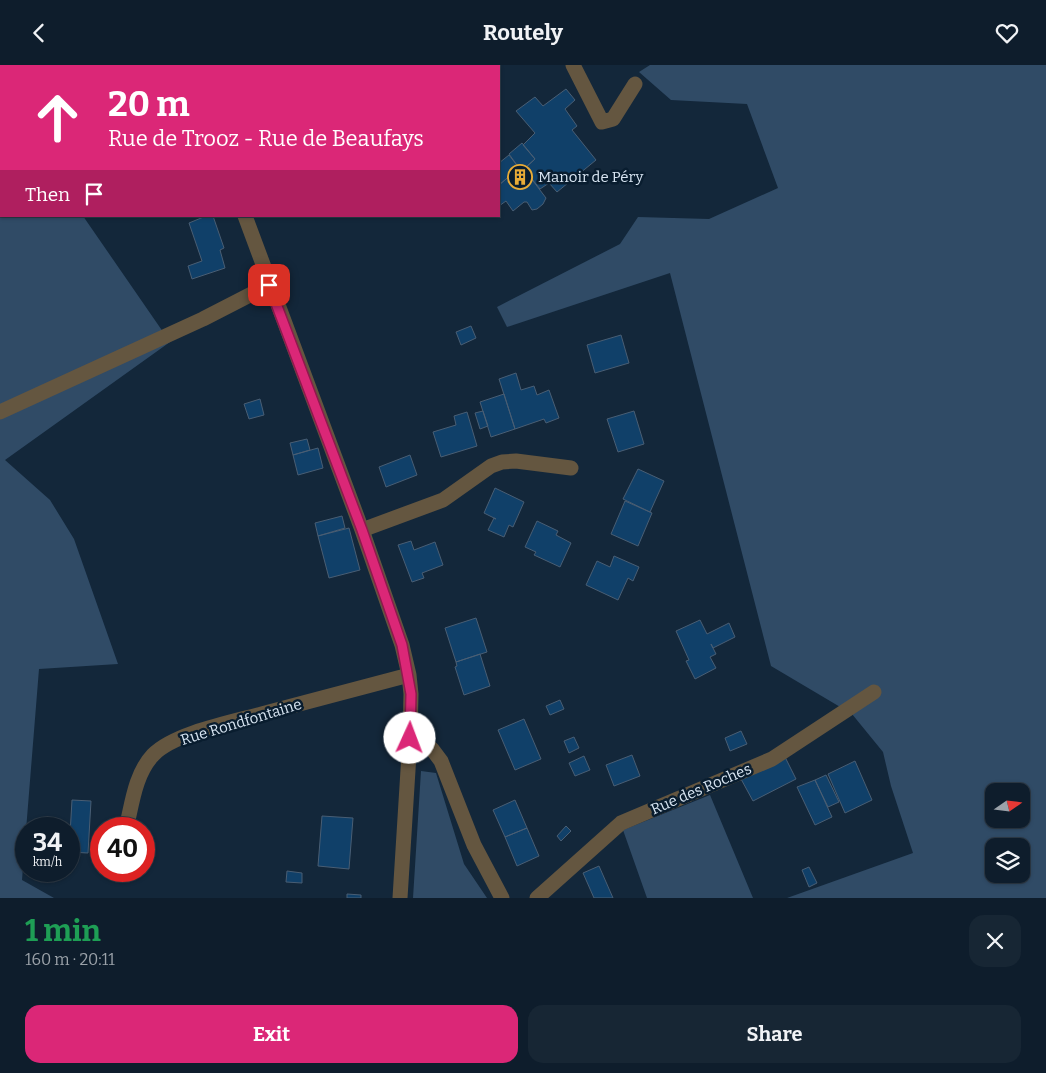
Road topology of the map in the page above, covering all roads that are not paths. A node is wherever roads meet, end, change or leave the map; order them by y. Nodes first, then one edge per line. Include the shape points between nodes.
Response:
1 (573, 65) edge
2 (635, 84) dead end
3 (245, 217) edge
4 (269, 285) junction
5 (0, 412) edge
6 (571, 468) dead end
7 (362, 530) junction
8 (409, 675) junction
9 (874, 692) dead end
10 (410, 738) junction
11 (129, 817) edge
12 (400, 898) edge
13 (502, 898) edge
14 (537, 898) edge

1 - 2 street via 602,122 613,119
3 - 4 street
4 - 5 street via 203,319
4 - 7 street
6 - 7 street via 502,462 443,500
7 - 8 street via 402,645
8 - 10 street
8 - 11 street, Rue Rondfontaine via 208,729 169,744 154,753 145,764
9 - 14 street, Rue des Roches via 772,759 621,823
10 - 12 street
10 - 13 street via 432,749 441,761 474,845

